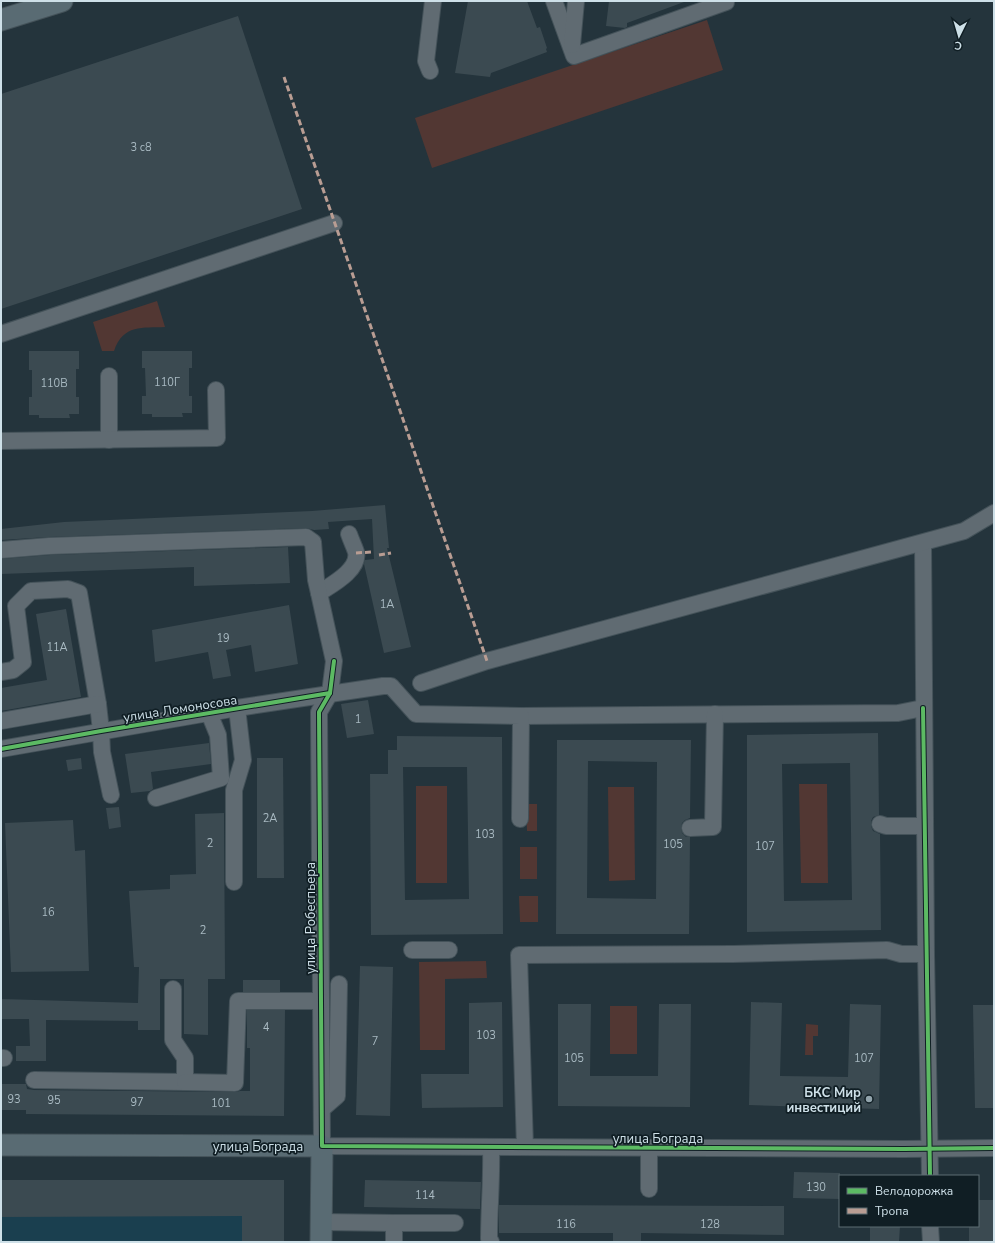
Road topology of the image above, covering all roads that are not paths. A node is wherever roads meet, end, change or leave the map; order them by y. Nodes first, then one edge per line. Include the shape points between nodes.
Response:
1 (62, 1) edge
2 (433, 1) edge
3 (554, 1) edge
4 (576, 1) edge
5 (726, 1) edge
6 (1, 20) edge
7 (572, 51) junction
8 (430, 71) dead end
9 (334, 223) dead end
10 (1, 334) edge
11 (109, 376) dead end
12 (216, 390) dead end
13 (110, 440) junction
14 (1, 441) edge
15 (994, 513) edge
16 (349, 534) dead end
17 (923, 543) junction
18 (1, 550) edge
19 (319, 593) junction
20 (1, 672) edge
21 (421, 683) dead end
22 (330, 693) junction
23 (98, 704) junction
24 (236, 708) junction
25 (923, 708) junction
26 (209, 713) junction
27 (715, 714) junction
28 (521, 716) junction
29 (1, 721) edge
30 (101, 731) junction
31 (1, 749) edge
32 (111, 795) dead end
33 (156, 798) dead end
34 (520, 820) dead end
35 (880, 824) dead end
36 (925, 826) junction
37 (690, 828) dead end
38 (234, 882) dead end
39 (412, 950) dead end
40 (449, 950) dead end
41 (926, 954) junction
42 (339, 984) dead end
43 (173, 988) dead end
44 (321, 1001) junction
45 (34, 1080) dead end
46 (185, 1082) junction
47 (322, 1109) junction
48 (1, 1145) edge
49 (322, 1146) junction
50 (491, 1147) junction
51 (525, 1147) junction
52 (649, 1148) junction
53 (994, 1148) edge
54 (929, 1149) junction
55 (930, 1175) edge
56 (649, 1189) dead end
57 (394, 1223) junction
58 (456, 1223) dead end
59 (930, 1227) edge
60 (321, 1232) edge
61 (394, 1242) edge
62 (491, 1242) edge
63 (931, 1242) edge

1 - 6 main road
2 - 8 street via 426,61
3 - 7 street
4 - 7 street
5 - 7 street via 574,56
9 - 10 street
11 - 13 street
12 - 13 street via 217,438
13 - 14 street
15 - 17 street via 964,531
16 - 19 street via 356,553 356,561 345,576
17 - 21 street via 487,661
17 - 25 street
18 - 19 street via 306,537 313,542
19 - 22 street via 334,661
20 - 23 street via 13,670 23,662 16,606 30,591 68,589 80,593
22 - 24 street, улица Ломоносова
22 - 28 street, улица Ломоносова via 391,686 416,714
22 - 44 street, улица Робеспьера via 319,712
23 - 29 street
23 - 30 street
24 - 26 street, улица Ломоносова
24 - 38 street via 243,760 234,790
25 - 27 street via 898,713
25 - 36 street
26 - 30 street, улица Ломоносова
26 - 33 street via 218,735 221,778
27 - 28 street
27 - 37 street via 713,827
28 - 34 street
30 - 31 street, улица Ломоносова
30 - 32 street via 102,752
35 - 36 street
36 - 41 street
39 - 40 street
41 - 51 street via 901,954 887,950 519,955
41 - 54 street
42 - 47 street via 337,1096
43 - 46 street via 173,1040 184,1058
44 - 46 street via 238,1001 235,1083
44 - 47 street, улица Робеспьера
45 - 46 street
47 - 49 street, улица Робеспьера
48 - 49 main road, улица Бограда
49 - 50 street, улица Бограда
49 - 60 main road, улица Робеспьера
50 - 51 street, улица Бограда
50 - 62 street
51 - 52 street, улица Бограда
52 - 54 street, улица Бограда
52 - 56 street
53 - 54 street, улица Бограда
54 - 55 street
57 - 58 street
57 - 60 street
57 - 61 street
59 - 63 street

